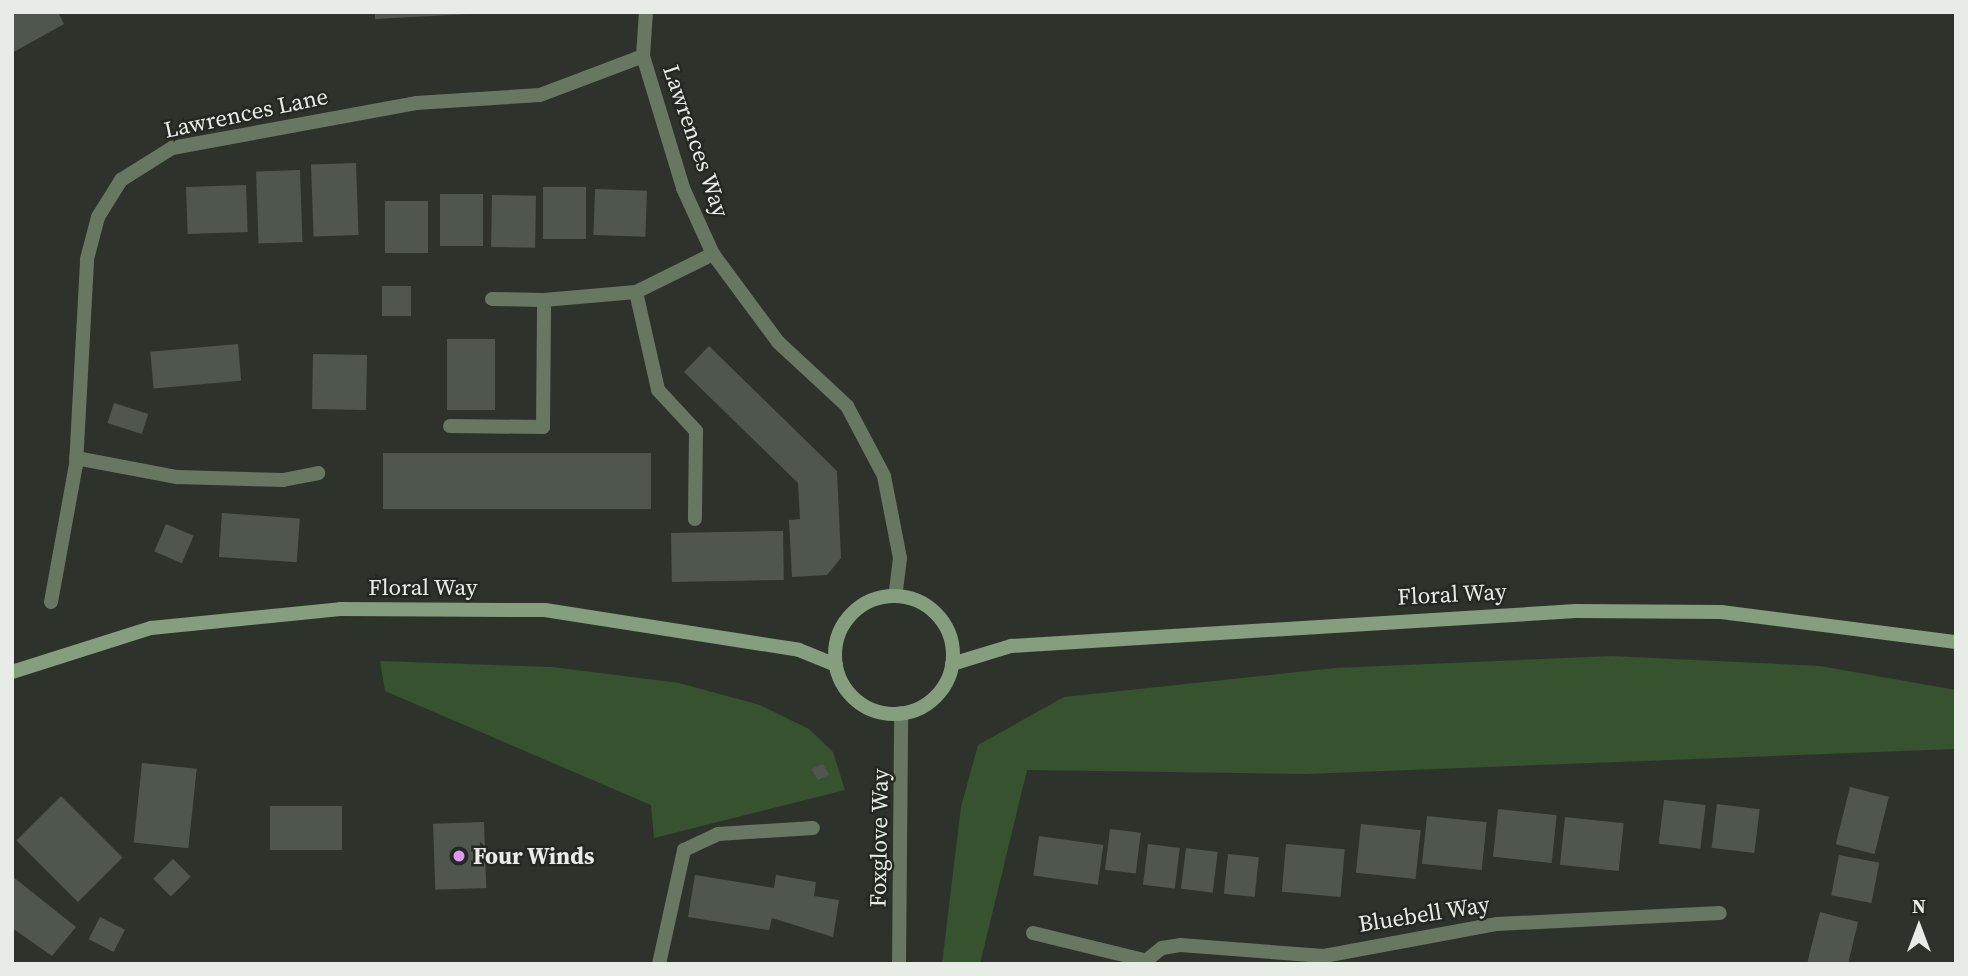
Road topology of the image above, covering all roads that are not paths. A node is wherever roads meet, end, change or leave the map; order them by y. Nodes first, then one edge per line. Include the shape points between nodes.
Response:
1 (646, 12) edge
2 (643, 57) junction
3 (713, 254) junction
4 (636, 292) junction
5 (492, 299) dead end
6 (544, 300) junction
7 (450, 426) dead end
8 (76, 458) junction
9 (318, 473) dead end
10 (695, 519) dead end
11 (895, 596) junction
12 (51, 602) dead end
13 (1956, 642) edge
14 (953, 664) junction
15 (836, 665) junction
16 (12, 672) edge
17 (901, 713) junction
18 (813, 828) dead end
19 (1720, 913) dead end
20 (1033, 933) dead end
21 (1143, 962) edge
22 (659, 964) edge
23 (899, 964) edge

1 - 2 street
2 - 3 street, Lawrences Way via 683,188
2 - 8 street, Lawrences Lane via 540,95 416,103 172,148 138,166 108,199 91,236
3 - 4 street
3 - 11 street, Lawrences Way via 778,342 864,429 891,506 900,558
4 - 6 street
4 - 10 street via 658,390 696,431
5 - 6 street
6 - 7 street via 543,427
8 - 9 street via 177,477 283,480
8 - 12 street, Lawrences Lane
11 - 14 street via 915,600 945,625
11 - 15 street via 862,605 849,617 835,648
13 - 14 street, Floral Way via 1721,612 1576,611 1011,646
14 - 17 street via 935,697
15 - 16 street, Floral Way via 799,650 545,610 340,609 152,628
15 - 17 street via 841,683 866,708
17 - 23 street, Foxglove Way
18 - 22 street via 718,834 684,850
19 - 21 street, Bluebell Way via 1497,925 1324,956 1180,945
20 - 21 street

